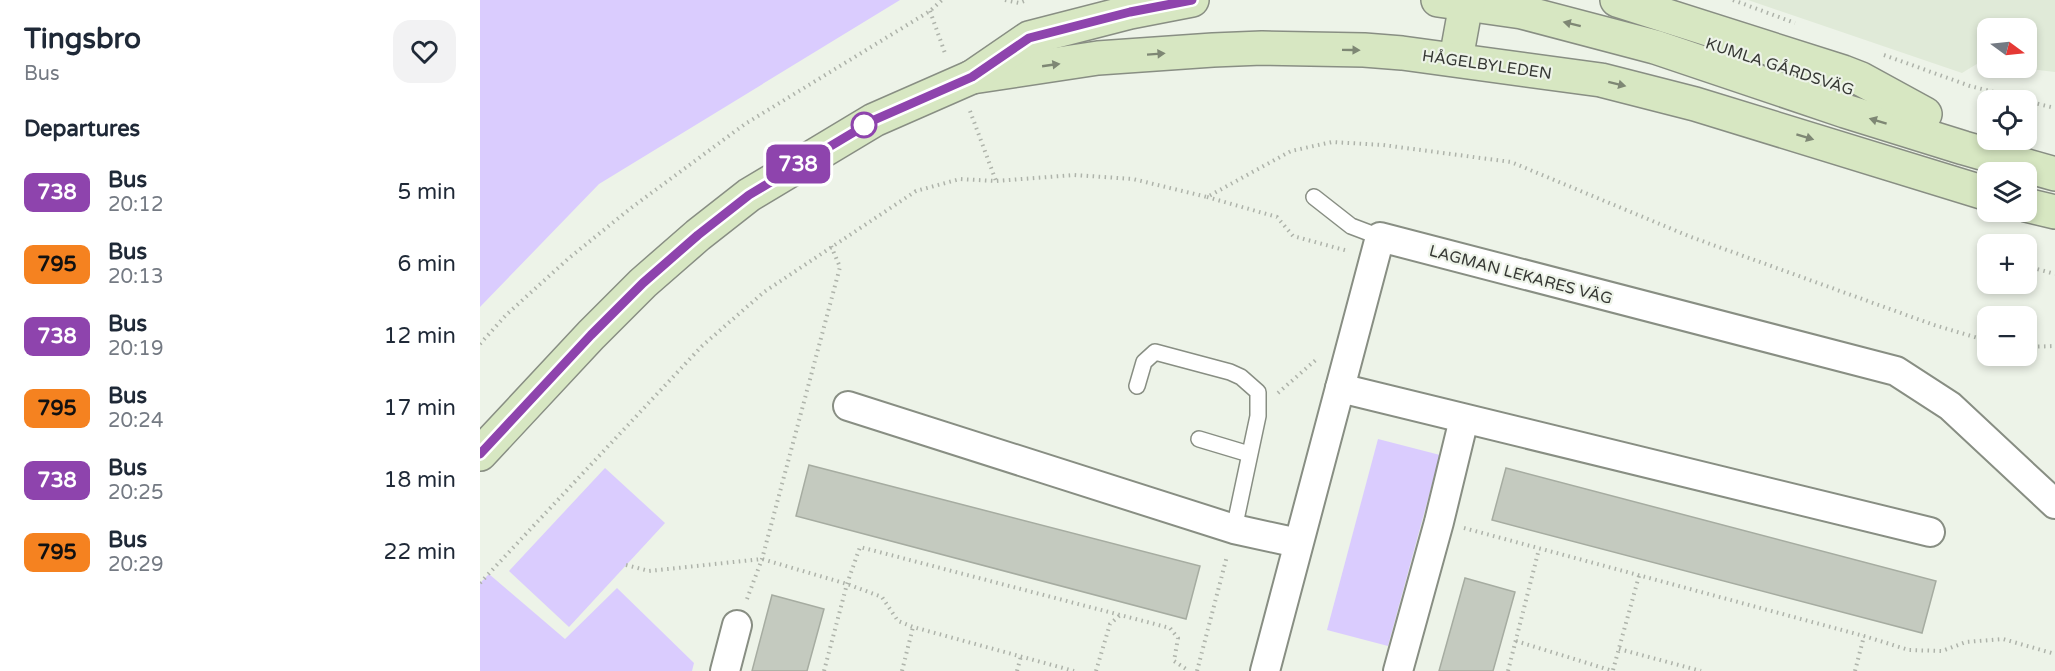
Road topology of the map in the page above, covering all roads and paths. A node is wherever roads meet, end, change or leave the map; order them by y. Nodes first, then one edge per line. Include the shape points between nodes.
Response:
1 (942, 0) edge
2 (1005, 0) edge
3 (1028, 0) edge
4 (1192, 0) edge
5 (1570, 0) edge
6 (1617, 0) edge
7 (1460, 1) edge
8 (930, 11) junction
9 (947, 57) dead end
10 (1456, 59) junction
11 (972, 77) junction
12 (2037, 104) edge
13 (2055, 108) edge
14 (970, 110) dead end
15 (1925, 114) junction
16 (1977, 132) edge
17 (2016, 150) edge
18 (2055, 172) edge
19 (996, 181) junction
20 (1977, 191) edge
21 (1207, 197) junction
22 (1314, 197) dead end
23 (2037, 208) edge
24 (2055, 212) edge
25 (1380, 237) junction
26 (831, 246) junction
27 (1352, 260) dead end
28 (2037, 269) edge
29 (2055, 274) edge
30 (1977, 338) edge
31 (480, 344) edge
32 (2037, 346) edge
33 (2055, 346) edge
34 (1324, 352) dead end
35 (1137, 386) dead end
36 (1341, 388) junction
37 (848, 406) dead end
38 (1258, 416) junction
39 (1464, 419) junction
40 (1199, 439) dead end
41 (480, 454) edge
42 (1249, 454) junction
43 (2055, 504) edge
44 (1439, 522) junction
45 (1234, 529) junction
46 (1930, 532) dead end
47 (1298, 543) junction
48 (1539, 549) junction
49 (762, 559) junction
50 (626, 565) dead end
51 (1639, 576) junction
52 (480, 584) edge
53 (846, 584) junction
54 (1120, 615) junction
55 (737, 625) joint
56 (914, 627) junction
57 (1864, 636) junction
58 (1516, 641) junction
59 (1619, 649) junction
60 (2055, 654) edge
61 (1021, 656) junction
62 (725, 671) edge
63 (824, 671) edge
64 (902, 671) edge
65 (1017, 671) edge
66 (1074, 671) edge
67 (1096, 671) edge
68 (1189, 671) edge
69 (1197, 671) edge
70 (1265, 671) edge
71 (1398, 671) edge
72 (1508, 671) edge
73 (1613, 671) edge
74 (1701, 671) edge
75 (1855, 671) edge

1 - 8 path
2 - 3 path
4 - 11 main road, HÅGELBYLEDEN via 1029,38
5 - 15 main road, KUMLA GÅRDSVÄG
6 - 15 main road via 1843,72
7 - 10 main road
18 -> 7 main road via 1845,111 1655,47 1522,12
8 - 9 path
8 - 31 path via 745,124 630,208 506,315
11 -> 10 main road, HÅGELBYLEDEN via 1098,58 1262,48 1364,50
10 -> 20 main road, HÅGELBYLEDEN via 1601,80 1695,104
11 - 41 main road, HÅGELBYLEDEN via 874,120 749,195 643,283
12 - 13 path
14 - 19 path
15 - 16 main road, KUMLA GÅRDSVÄG
17 - 18 main road
19 - 21 path via 1074,175 1133,179
19 - 26 path via 960,179 916,191
21 - 27 path via 1277,217 1293,236 1348,251
21 - 30 path via 1291,151 1332,142 1510,162 1691,237
22 - 25 lane via 1351,226
23 - 24 main road
25 - 36 street
25 - 43 street, LAGMAN LEKARES VÄG via 1896,371 1950,406
26 - 49 path via 840,267
26 - 52 path via 764,292 702,346
28 - 29 path
32 - 33 path
34 - 38 path via 1271,399
35 - 38 lane via 1144,362 1155,352 1241,378 1258,392
36 - 39 street
36 - 47 street
37 - 45 street
38 - 42 lane
39 - 44 street
39 - 46 street
40 - 42 lane
42 - 45 lane
44 - 48 path
44 - 71 street
45 - 47 street
45 - 69 path
47 - 70 street
48 - 51 path
48 - 58 path
49 - 50 path via 650,571
49 - 53 path
49 - 55 path
51 - 57 path
51 - 59 path
53 - 54 path via 860,547
53 - 56 path via 882,597 898,621
53 - 63 path
54 - 67 path via 1110,624
54 - 68 path via 1170,628 1178,638 1174,661
55 - 62 street
56 - 61 path
56 - 64 path
57 - 60 path via 1909,650 1942,651 1966,642 2003,639
57 - 75 path
58 - 72 path
58 - 73 path
59 - 73 path
59 - 74 path
61 - 65 path
61 - 66 path

